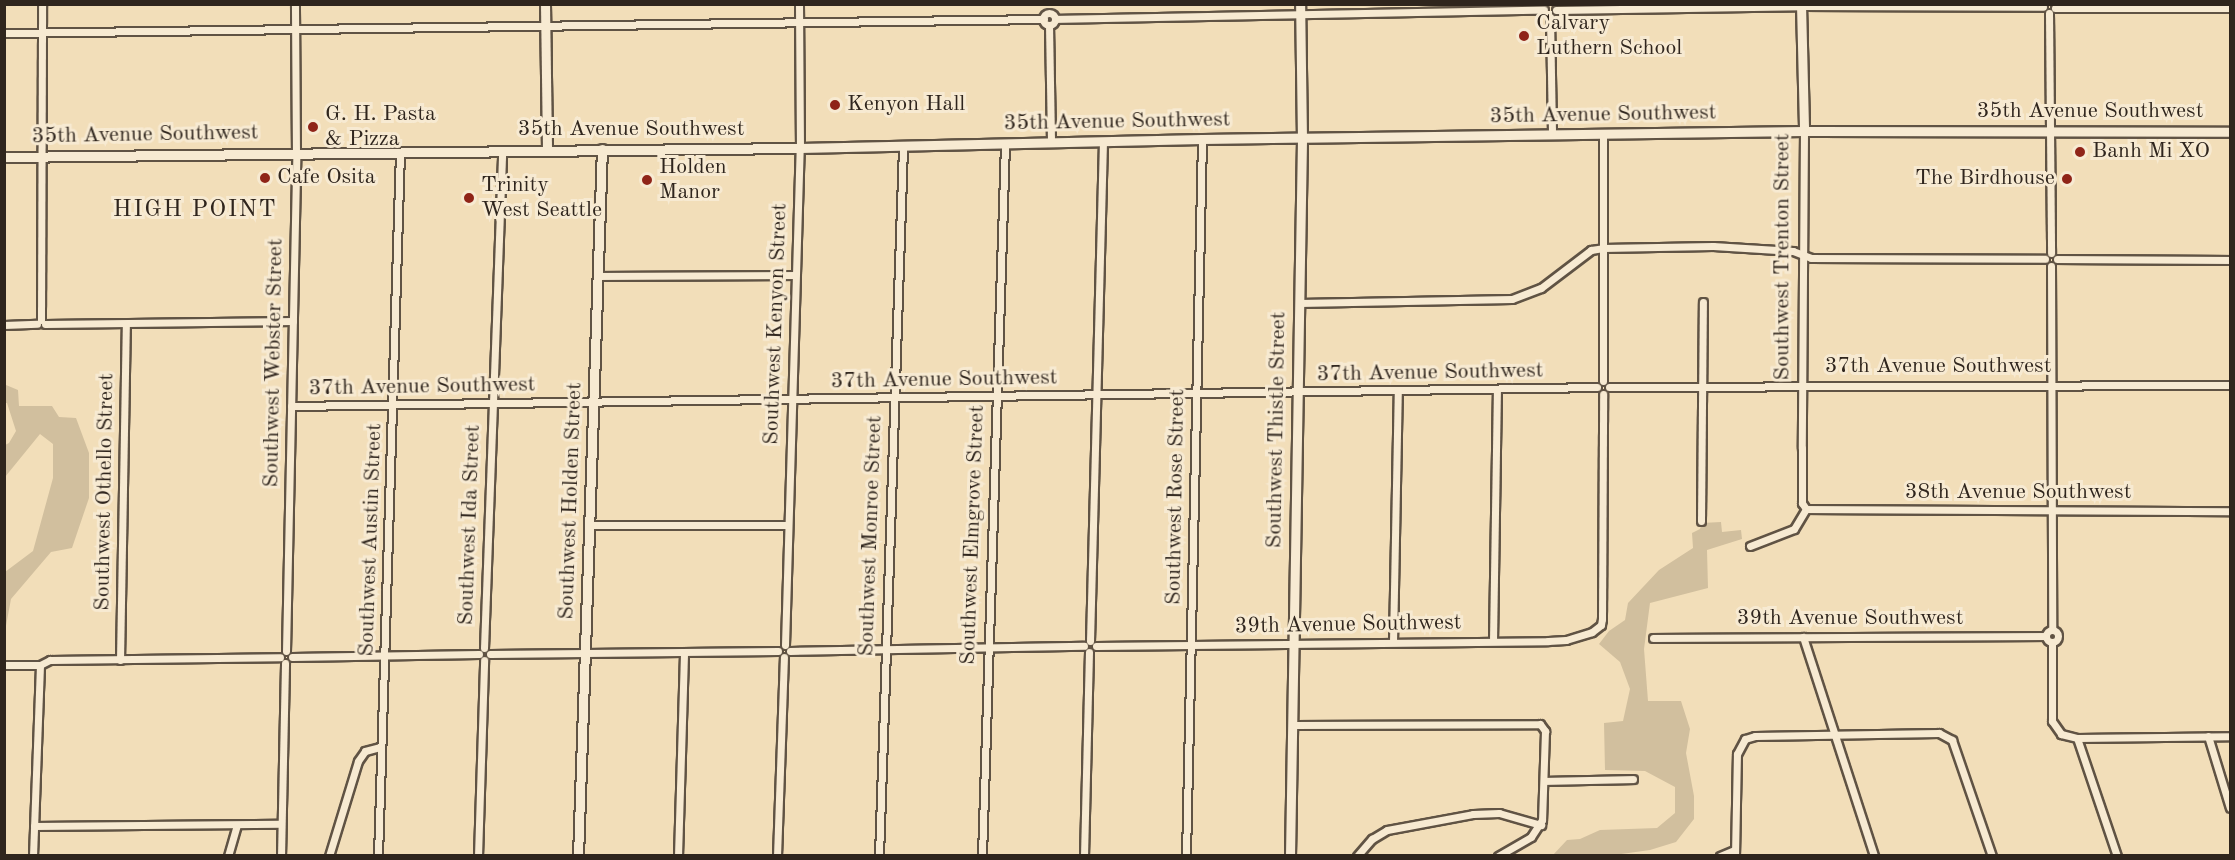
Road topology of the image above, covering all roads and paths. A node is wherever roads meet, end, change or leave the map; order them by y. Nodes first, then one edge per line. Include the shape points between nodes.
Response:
1 (42, 4) edge
2 (295, 4) edge
3 (546, 4) edge
4 (799, 4) edge
5 (1049, 4) edge
6 (1300, 4) edge
7 (1800, 5) edge
8 (2043, 6) edge
9 (2055, 6) edge
10 (2230, 8) edge
11 (1550, 9) edge
12 (2049, 13) junction
13 (1300, 15) junction
14 (1047, 19) junction
15 (799, 22) junction
16 (545, 25) junction
17 (296, 27) junction
18 (42, 32) junction
19 (4, 33) edge
20 (2050, 130) junction
21 (1804, 131) junction
22 (2230, 132) edge
23 (1552, 135) junction
24 (1603, 135) junction
25 (1302, 138) junction
26 (1202, 139) junction
27 (1103, 141) junction
28 (1051, 142) junction
29 (1005, 144) junction
30 (903, 146) junction
31 (800, 148) junction
32 (602, 149) junction
33 (547, 150) junction
34 (502, 151) junction
35 (296, 153) junction
36 (400, 153) junction
37 (43, 156) junction
38 (4, 157) edge
39 (1603, 248) junction
40 (1803, 255) junction
41 (2048, 256) junction
42 (2057, 259) junction
43 (2230, 260) edge
44 (2051, 266) junction
45 (795, 275) junction
46 (598, 276) junction
47 (1703, 302) dead end
48 (1299, 303) junction
49 (293, 321) junction
50 (41, 322) junction
51 (126, 324) junction
52 (4, 325) edge
53 (1603, 381) junction
54 (1802, 385) junction
55 (2052, 385) junction
56 (2230, 385) edge
57 (1702, 386) junction
58 (1597, 387) junction
59 (1609, 387) junction
60 (1497, 390) junction
61 (1398, 392) junction
62 (1196, 393) junction
63 (1297, 393) junction
64 (1603, 394) junction
65 (1095, 396) junction
66 (996, 397) junction
67 (893, 399) junction
68 (792, 400) junction
69 (492, 403) junction
70 (594, 403) junction
71 (393, 405) junction
72 (291, 406) junction
73 (1806, 509) junction
74 (2051, 511) junction
75 (2230, 511) edge
76 (1701, 521) dead end
77 (590, 525) junction
78 (788, 525) junction
79 (1750, 546) dead end
80 (1803, 637) junction
81 (1653, 638) dead end
82 (2049, 639) junction
83 (1493, 641) junction
84 (1393, 642) junction
85 (1093, 644) junction
86 (1293, 644) junction
87 (1191, 646) junction
88 (787, 648) junction
89 (987, 648) junction
90 (1086, 649) junction
91 (885, 650) junction
92 (286, 651) junction
93 (684, 652) junction
94 (585, 653) junction
95 (484, 654) junction
96 (781, 654) junction
97 (385, 655) junction
98 (292, 657) junction
99 (120, 660) junction
100 (283, 660) junction
101 (6, 665) edge
102 (40, 665) junction
103 (1292, 725) junction
104 (1833, 736) junction
105 (2208, 736) junction
106 (2230, 736) edge
107 (2078, 738) junction
108 (380, 747) junction
109 (1633, 779) dead end
110 (1545, 781) junction
111 (2230, 808) edge
112 (281, 824) junction
113 (237, 825) junction
114 (1541, 825) junction
115 (34, 826) junction
116 (1735, 853) edge
117 (33, 855) edge
118 (228, 855) edge
119 (282, 855) edge
120 (329, 855) edge
121 (378, 855) edge
122 (478, 855) edge
123 (578, 855) edge
124 (678, 855) edge
125 (777, 855) edge
126 (879, 855) edge
127 (982, 855) edge
128 (1084, 855) edge
129 (1186, 855) edge
130 (1290, 855) edge
131 (1357, 855) edge
132 (1498, 855) edge
133 (1720, 855) edge
134 (1874, 855) edge
135 (1992, 855) edge
136 (2116, 855) edge

1 - 18 street
2 - 17 street, Southwest Webster Street
3 - 16 main road
4 - 15 street, Southwest Kenyon Street
5 - 14 street
6 - 13 main road, Southwest Thistle Street
7 - 8 street
7 - 11 street
7 - 21 main road, Southwest Trenton Street
8 - 12 street
9 - 10 street
9 - 12 street
11 - 13 street
11 - 23 street
12 - 20 street
13 - 14 street
13 - 25 main road, Southwest Thistle Street
14 - 15 street
14 - 28 street
15 - 16 street
15 - 31 street, Southwest Kenyon Street
16 - 17 street
16 - 33 main road
17 - 18 street
17 - 35 street, Southwest Webster Street
18 - 19 street
18 - 37 street
20 - 21 main road, 35th Avenue Southwest
20 - 22 main road, 35th Avenue Southwest
20 - 41 street
21 - 24 main road, 35th Avenue Southwest
21 - 40 street, Southwest Trenton Street
23 - 24 main road, 35th Avenue Southwest
23 - 25 main road, 35th Avenue Southwest
24 - 39 street
25 - 26 main road, 35th Avenue Southwest
25 - 48 main road, Southwest Thistle Street
26 - 27 main road, 35th Avenue Southwest
26 - 62 street, Southwest Rose Street
27 - 28 main road, 35th Avenue Southwest
27 - 65 street
28 - 29 main road, 35th Avenue Southwest
29 - 30 main road, 35th Avenue Southwest
29 - 66 street, Southwest Elmgrove Street
30 - 31 main road, 35th Avenue Southwest
30 - 67 street, Southwest Monroe Street
31 - 32 main road, 35th Avenue Southwest
31 - 45 street, Southwest Kenyon Street
32 - 33 main road, 35th Avenue Southwest
32 - 46 main road, Southwest Holden Street
33 - 34 main road, 35th Avenue Southwest
34 - 36 main road, 35th Avenue Southwest
34 - 69 street, Southwest Ida Street
35 - 36 main road, 35th Avenue Southwest
35 - 37 main road, 35th Avenue Southwest
35 - 49 street, Southwest Webster Street
36 - 71 street, Southwest Austin Street
37 - 38 main road, 35th Avenue Southwest
37 - 50 street
39 - 40 street via 1713,246
39 - 48 street via 1591,250 1541,288 1512,299
39 - 53 street
40 - 41 street
40 - 54 street, Southwest Trenton Street
41 - 42 street
41 - 44 street
42 - 43 street
42 - 44 street
44 - 55 street
45 - 46 street
45 - 68 street, Southwest Kenyon Street
46 - 70 main road, Southwest Holden Street
47 - 57 street
48 - 63 main road, Southwest Thistle Street
49 - 51 street
49 - 72 street, Southwest Webster Street
50 - 51 street
50 - 52 street
51 - 99 street, Southwest Othello Street
53 - 58 street
53 - 59 street
54 - 55 street, 37th Avenue Southwest
54 - 57 street, 37th Avenue Southwest
54 - 73 street, Southwest Trenton Street via 1802,503
55 - 56 street, 37th Avenue Southwest
55 - 74 street
57 - 59 street, 37th Avenue Southwest
57 - 76 street
58 - 60 street, 37th Avenue Southwest
58 - 64 street
59 - 64 street
60 - 61 street, 37th Avenue Southwest
60 - 83 street
61 - 63 street, 37th Avenue Southwest
61 - 84 street
62 - 63 street, 37th Avenue Southwest
62 - 65 street, 37th Avenue Southwest
62 - 87 street, Southwest Rose Street
63 - 86 main road, Southwest Thistle Street
64 - 83 street, 39th Avenue Southwest via 1602,619 1598,628 1566,639
65 - 66 street, 37th Avenue Southwest
65 - 85 street
66 - 67 street, 37th Avenue Southwest
66 - 89 street, Southwest Elmgrove Street
67 - 68 street, 37th Avenue Southwest
67 - 91 street, Southwest Monroe Street
68 - 70 street, 37th Avenue Southwest
68 - 78 street, Southwest Kenyon Street
69 - 70 street, 37th Avenue Southwest
69 - 71 street, 37th Avenue Southwest
69 - 95 street, Southwest Ida Street
70 - 77 main road, Southwest Holden Street
71 - 72 street, 37th Avenue Southwest
71 - 97 street, Southwest Austin Street
72 - 92 street, Southwest Webster Street
73 - 74 street, 38th Avenue Southwest
73 - 79 street via 1794,529
74 - 75 street, 38th Avenue Southwest
74 - 82 street
77 - 78 street
77 - 94 main road, Southwest Holden Street
78 - 88 street, Southwest Kenyon Street
80 - 81 street, 39th Avenue Southwest
80 - 82 street, 39th Avenue Southwest
80 - 104 street
82 - 107 street via 2052,721 2061,734
83 - 84 street, 39th Avenue Southwest
84 - 86 street, 39th Avenue Southwest
85 - 87 street, 39th Avenue Southwest
85 - 90 street
86 - 87 street, 39th Avenue Southwest
86 - 103 main road, Southwest Thistle Street
87 - 129 street, Southwest Rose Street
88 - 91 street
88 - 96 street
89 - 90 street
89 - 91 street
89 - 127 street, Southwest Elmgrove Street
90 - 128 street
91 - 126 street, Southwest Monroe Street
92 - 98 street
92 - 100 street
93 - 94 street
93 - 96 street
93 - 124 street
94 - 95 street
94 - 123 main road, Southwest Holden Street
95 - 97 street
95 - 122 street, Southwest Ida Street
96 - 125 street
97 - 98 street
97 - 108 street, Southwest Austin Street
98 - 100 street via 291,661
99 - 100 street
99 - 102 street via 50,660
100 - 112 street
101 - 102 street
102 - 115 street
103 - 110 street via 1540,724 1545,731
103 - 130 main road, Southwest Thistle Street
104 - 116 street via 1744,739 1737,754
104 - 134 street
104 - 135 street via 1948,736
105 - 106 street
105 - 107 street
105 - 111 street
107 - 136 street
108 - 120 street via 365,751 358,761
108 - 121 street, Southwest Austin Street
109 - 110 street
110 - 114 street
112 - 113 street
112 - 119 street
113 - 115 street
113 - 118 street
114 - 131 street via 1499,813 1473,814 1388,830 1372,839
114 - 132 street via 1531,837
115 - 117 street
116 - 133 street

